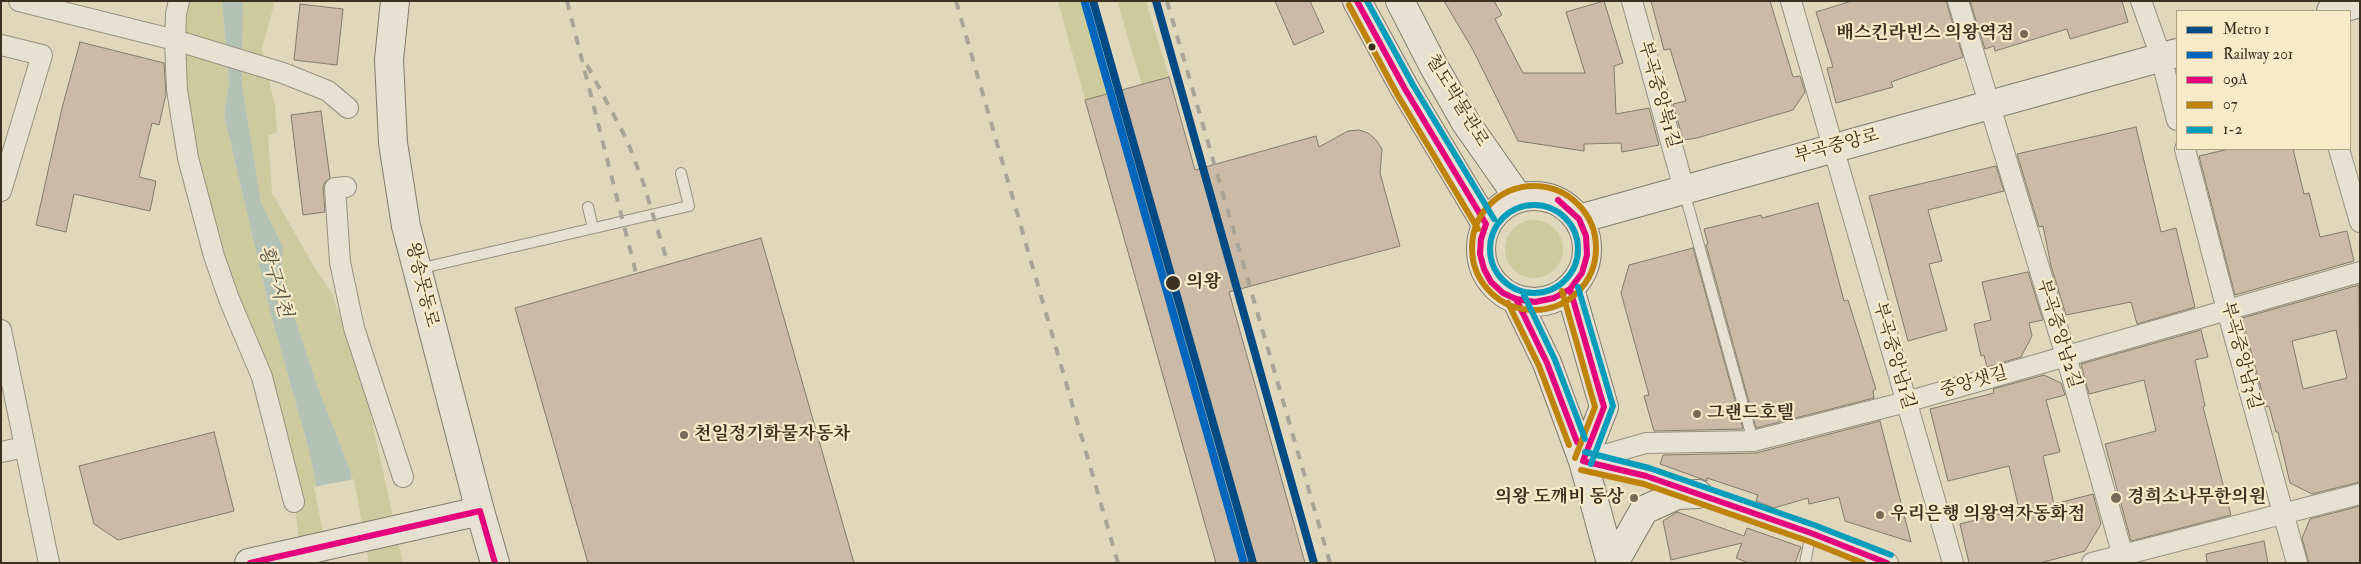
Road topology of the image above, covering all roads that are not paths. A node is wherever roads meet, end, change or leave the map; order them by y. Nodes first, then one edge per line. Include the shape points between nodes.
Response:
1 (19, 1) edge
2 (179, 1) edge
3 (395, 1) edge
4 (1357, 1) edge
5 (1400, 1) edge
6 (1632, 1) edge
7 (1791, 1) edge
8 (1958, 1) edge
9 (2141, 1) edge
10 (2360, 3) edge
11 (2335, 10) edge
12 (180, 41) junction
13 (1, 45) edge
14 (2169, 55) edge
15 (1989, 105) junction
16 (348, 108) dead end
17 (2176, 112) edge
18 (1832, 148) junction
19 (2185, 150) edge
20 (2339, 150) edge
21 (681, 173) dead end
22 (346, 187) dead end
23 (1684, 190) junction
24 (1, 191) edge
25 (1518, 197) junction
26 (588, 207) dead end
27 (1579, 218) junction
28 (2360, 222) edge
29 (1486, 224) junction
30 (593, 228) junction
31 (417, 270) junction
32 (2360, 272) edge
33 (1570, 289) junction
34 (1516, 299) junction
35 (2227, 310) junction
36 (1, 330) edge
37 (2066, 356) junction
38 (1906, 402) junction
39 (1753, 441) junction
40 (26, 447) junction
41 (1, 452) edge
42 (1583, 461) junction
43 (403, 477) dead end
44 (1698, 494) junction
45 (2360, 494) edge
46 (294, 502) dead end
47 (480, 512) junction
48 (2284, 514) junction
49 (1811, 533) junction
50 (2124, 559) edge
51 (49, 563) edge
52 (249, 563) edge
53 (495, 563) edge
54 (1613, 563) edge
55 (1805, 563) edge
56 (1888, 563) edge
57 (1953, 563) edge
58 (2092, 563) edge
59 (2298, 563) edge

1 - 12 street
2 - 12 street via 176,14
3 - 31 street, 왕송못동로 via 389,60 393,143 406,226
4 - 29 street, 철도박물관로 via 1405,89
5 - 25 street, 철도박물관로 via 1466,123
6 - 23 street, 부곡중앙북1길
7 - 18 street, 부곡중앙남1길
8 - 15 street
9 - 14 street
10 - 11 street
12 - 16 street via 282,72 328,91
12 - 46 street via 177,90 197,196 229,299 262,377
13 - 24 street via 42,55
14 - 15 street, 부곡중앙로
14 - 17 street
15 - 18 street, 부곡중앙로
15 - 37 street, 부곡중앙남2길
18 - 23 street, 부곡중앙로
18 - 38 street, 부곡중앙남1길
19 - 35 street, 부곡중앙남3길
20 - 28 street
21 - 30 lane via 689,206
22 - 43 street via 336,188 340,262 354,328
23 - 27 street, 부곡중앙로
23 - 39 lane
25 - 27 street via 1558,200
25 - 29 street via 1499,208
26 - 30 lane
27 - 33 street via 1586,236 1588,255 1582,273
29 - 34 street via 1480,254 1484,269 1502,292
30 - 31 lane
31 - 47 street, 왕송못동로
32 - 35 street, 중앙샛길
33 - 34 street via 1554,298 1535,302
33 - 42 street via 1604,407
34 - 42 street via 1547,363
35 - 37 street, 중앙샛길
35 - 48 street, 부곡중앙남3길
36 - 40 street
37 - 38 street, 중앙샛길
37 - 50 street, 부곡중앙남2길
38 - 39 street, 중앙샛길
38 - 57 street, 부곡중앙남1길
39 - 42 street, 중앙샛길 via 1646,443
40 - 41 street
40 - 51 street
42 - 44 street via 1646,476
42 - 54 street
44 - 49 street
44 - 54 street via 1677,495 1644,510
45 - 48 street
47 - 52 street
47 - 53 street, 왕송못동로
48 - 50 street
48 - 59 street, 부곡중앙남3길
49 - 55 lane
49 - 56 street
50 - 58 street

